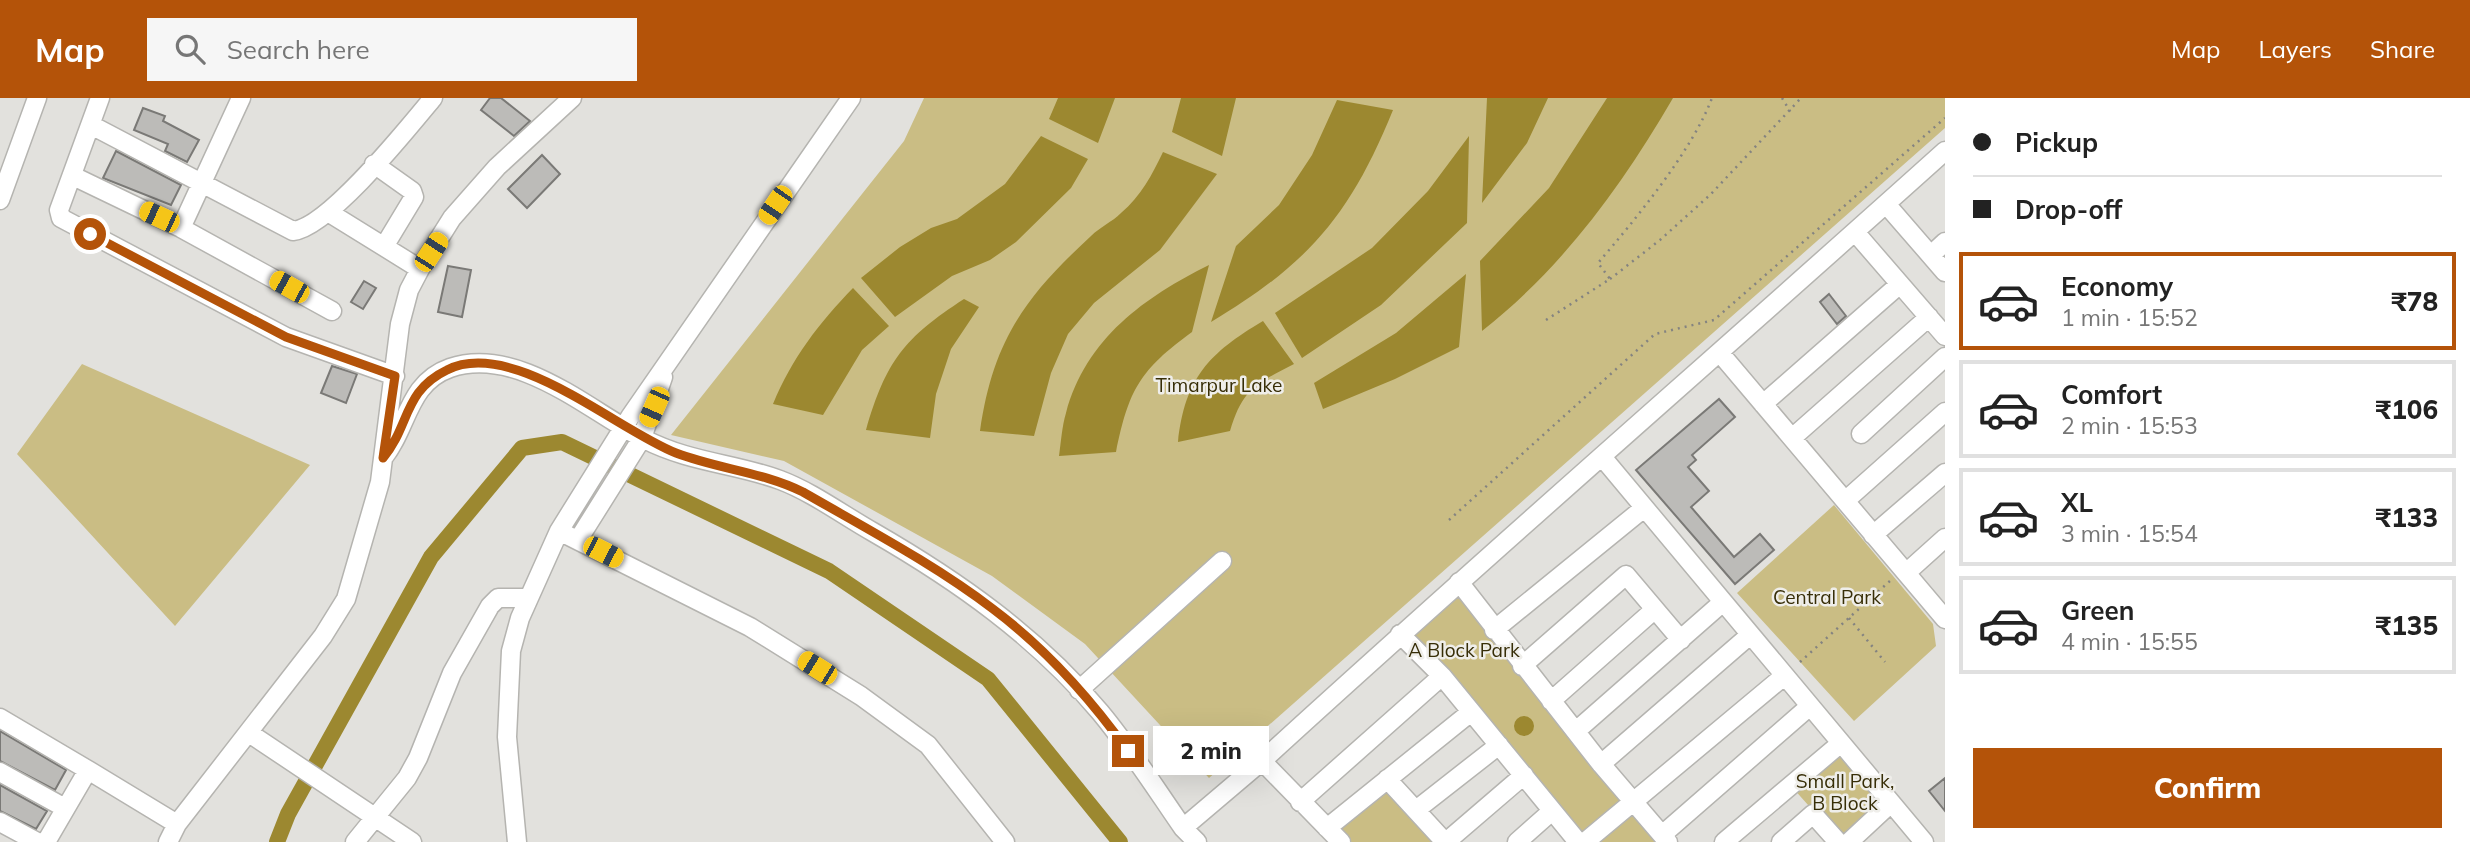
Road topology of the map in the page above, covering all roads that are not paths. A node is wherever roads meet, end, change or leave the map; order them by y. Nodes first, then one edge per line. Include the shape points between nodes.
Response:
1 (37, 98) edge
2 (100, 98) edge
3 (241, 98) edge
4 (433, 98) edge
5 (572, 98) edge
6 (851, 98) edge
7 (91, 125) junction
8 (1945, 151) edge
9 (374, 164) junction
10 (72, 176) junction
11 (203, 183) junction
12 (0, 200) edge
13 (1886, 204) junction
14 (328, 212) junction
15 (181, 228) junction
16 (1855, 232) junction
17 (1945, 242) edge
18 (385, 245) junction
19 (1931, 255) junction
20 (420, 269) junction
21 (1945, 272) edge
22 (1900, 284) junction
23 (332, 311) dead end
24 (1929, 317) junction
25 (1945, 336) edge
26 (1720, 354) junction
27 (1945, 357) edge
28 (666, 365) junction
29 (395, 376) junction
30 (1763, 404) junction
31 (1945, 412) edge
32 (624, 427) junction
33 (1861, 434) dead end
34 (1792, 438) junction
35 (639, 443) junction
36 (383, 458) junction
37 (1603, 458) junction
38 (1945, 473) edge
39 (1845, 500) junction
40 (1644, 508) junction
41 (559, 531) junction
42 (1873, 535) junction
43 (1945, 538) edge
44 (578, 540) junction
45 (1222, 562) dead end
46 (1900, 575) junction
47 (1459, 582) junction
48 (529, 598) junction
49 (1723, 602) junction
50 (1941, 608) edge
51 (1654, 610) junction
52 (1494, 630) junction
53 (1400, 634) junction
54 (1751, 635) junction
55 (1681, 640) junction
56 (1522, 666) junction
57 (1442, 676) junction
58 (1784, 676) junction
59 (1079, 690) junction
60 (1551, 701) junction
61 (1810, 706) junction
62 (1471, 712) junction
63 (0, 718) edge
64 (1576, 731) junction
65 (249, 733) junction
66 (1841, 743) junction
67 (1499, 745) junction
68 (1262, 761) junction
69 (1601, 764) junction
70 (88, 770) junction
71 (0, 772) edge
72 (1524, 775) junction
73 (1387, 779) junction
74 (1635, 799) junction
75 (1300, 802) junction
76 (1891, 803) junction
77 (65, 808) junction
78 (1416, 810) junction
79 (1552, 811) junction
80 (371, 815) junction
81 (0, 822) edge
82 (177, 824) junction
83 (1183, 828) junction
84 (1326, 828) junction
85 (1665, 838) edge
86 (1920, 840) edge
87 (37, 842) edge
88 (46, 842) edge
89 (168, 842) edge
90 (355, 842) edge
91 (412, 842) edge
92 (517, 842) edge
93 (1005, 842) edge
94 (1197, 842) edge
95 (1341, 842) edge
96 (1445, 842) edge
97 (1517, 842) edge
98 (1578, 842) edge
99 (1585, 842) edge
100 (1724, 842) edge
101 (1781, 842) edge
102 (1838, 842) edge
103 (1849, 842) edge

1 - 12 street
2 - 7 street
3 - 11 street
4 - 9 street
5 - 20 street via 497,167 452,218
6 - 28 street
7 - 10 street
7 - 11 street
8 - 13 street
9 - 14 street
9 - 18 street via 414,197
10 - 15 street
10 - 29 street via 59,210 66,222 286,337
11 - 14 street via 293,231 304,230
11 - 15 street
13 - 16 street
13 - 19 street
14 - 18 street
15 - 23 street
16 - 22 street
16 - 26 street
17 - 19 street
18 - 20 street
19 - 21 street
20 - 29 street via 400,324
22 - 24 street
22 - 30 street
24 - 25 street
24 - 34 street
26 - 30 street
26 - 37 street
27 - 33 street
28 - 32 street
28 - 35 street via 661,391
29 - 36 street
30 - 34 street
31 - 39 street
32 - 35 street
32 - 36 street via 534,377 471,364 449,368 417,391
32 - 41 street
34 - 39 street
35 - 44 street
35 - 59 street via 780,480 803,492 986,603 1027,636
36 - 65 street via 346,598
37 - 40 street
37 - 47 street
38 - 42 street
39 - 42 street
40 - 49 street
40 - 52 street
41 - 44 street
41 - 48 street
42 - 46 street
43 - 46 street
44 - 93 street via 750,627 861,696 928,745
45 - 59 street
46 - 50 street
47 - 52 street
47 - 53 street
48 - 80 street via 498,598 490,606 452,673 418,758
48 - 92 street via 508,681
49 - 54 street
49 - 55 street
51 - 55 street
51 - 56 street via 1626,575
51 - 60 street
52 - 56 street
53 - 57 street
53 - 68 street
54 - 58 street
54 - 69 street
55 - 64 street
56 - 60 street
57 - 62 street
57 - 75 street
58 - 61 street
58 - 74 street
59 - 83 street
60 - 64 street
61 - 66 street
61 - 85 street
62 - 67 street
62 - 73 street
63 - 70 street
64 - 69 street
65 - 80 street
65 - 82 street
66 - 76 street
66 - 100 street
67 - 72 street
67 - 78 street
68 - 75 street
68 - 83 street
69 - 74 street
70 - 77 street
70 - 82 street
71 - 77 street
72 - 79 street
72 - 96 street
73 - 78 street
73 - 84 street
74 - 85 street
74 - 99 street
75 - 84 street
76 - 86 street
76 - 103 street
77 - 88 street
78 - 96 street
79 - 97 street
79 - 98 street
80 - 90 street
80 - 91 street
81 - 87 street
82 - 89 street
83 - 94 street
84 - 95 street
101 - 102 street via 1813,814

